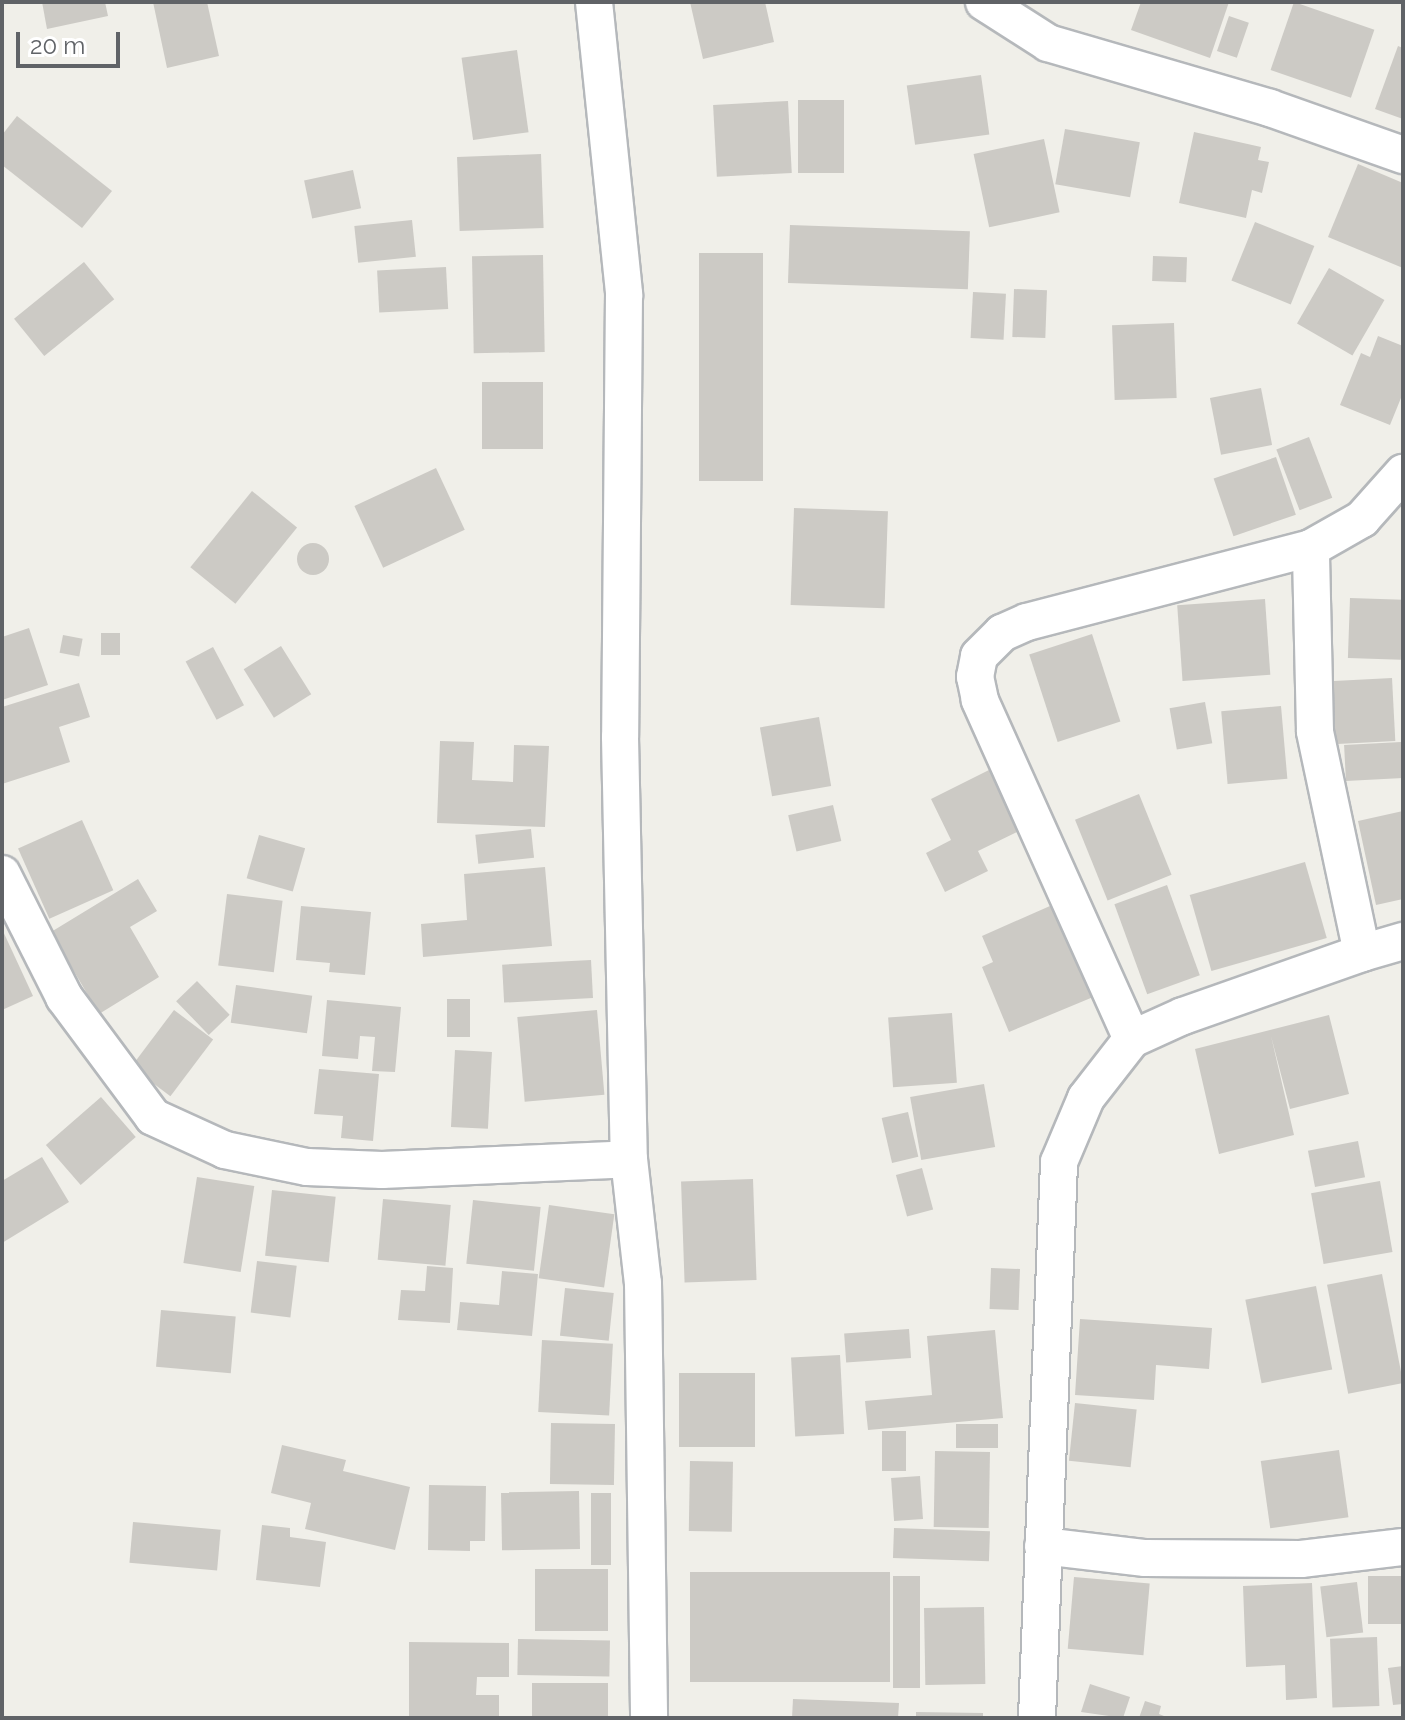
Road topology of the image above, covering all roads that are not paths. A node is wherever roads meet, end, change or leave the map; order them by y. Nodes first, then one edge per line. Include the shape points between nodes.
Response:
1 (594, 2) edge
2 (984, 2) edge
3 (1403, 155) edge
4 (1403, 473) edge
5 (1311, 548) junction
6 (2, 874) edge
7 (1403, 941) edge
8 (1362, 953) junction
9 (1132, 1039) junction
10 (629, 1159) junction
11 (1043, 1546) junction
12 (1403, 1547) edge
13 (649, 1718) edge
14 (1037, 1718) edge

1 - 10 street via 624,294 620,737
2 - 3 street via 1048,43 1270,108
4 - 5 street via 1362,519
5 - 8 street via 1315,731
5 - 9 street via 1027,622 1002,633 979,656 975,677 980,700
6 - 10 street via 64,997 153,1117 225,1150 307,1167 382,1170
7 - 8 street
8 - 9 street
9 - 11 street via 1086,1098 1059,1162
10 - 13 street via 643,1283
11 - 12 street via 1145,1558 1286,1559
11 - 14 street

